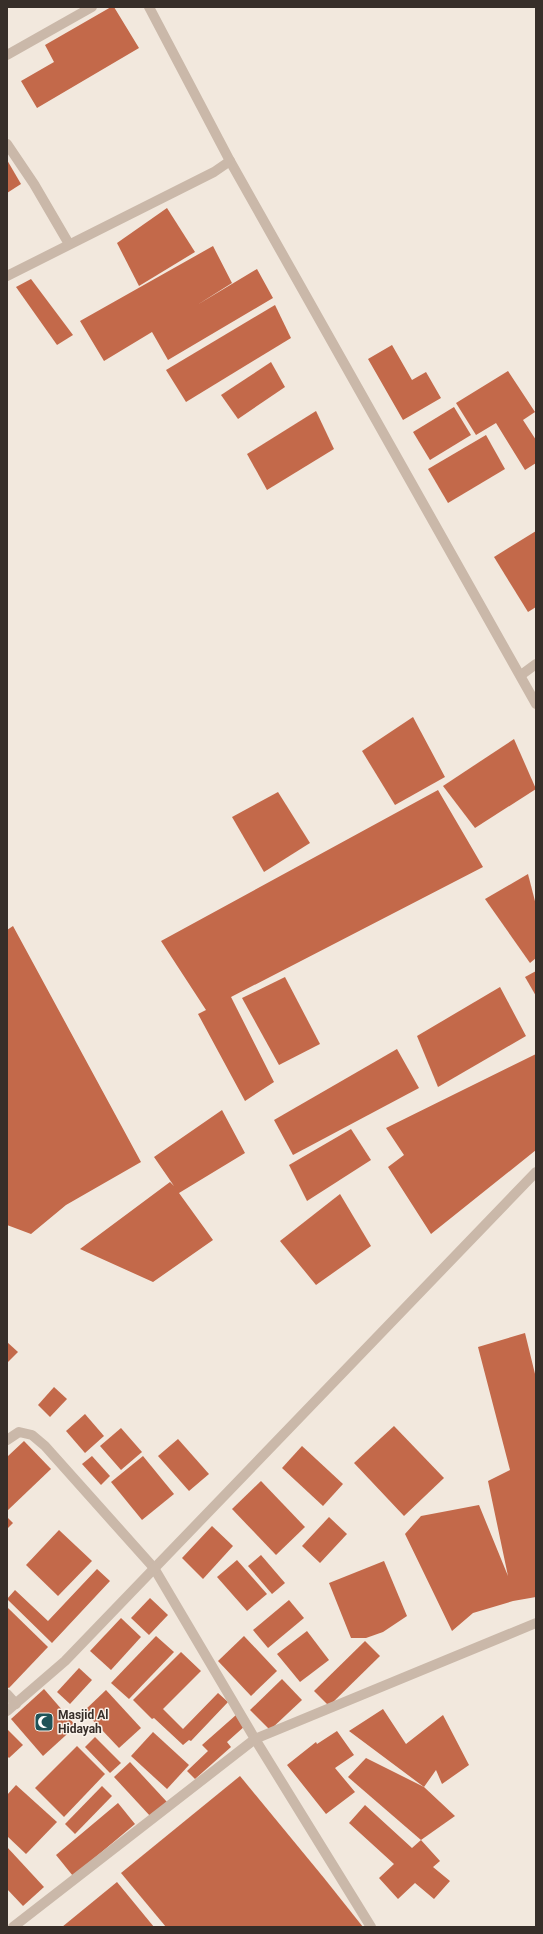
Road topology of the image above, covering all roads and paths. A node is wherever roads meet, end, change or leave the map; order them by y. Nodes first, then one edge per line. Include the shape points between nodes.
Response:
1 (92, 7) edge
2 (149, 7) edge
3 (7, 55) edge
4 (7, 144) edge
5 (230, 161) junction
6 (70, 244) junction
7 (7, 276) edge
8 (536, 664) edge
9 (521, 675) junction
10 (536, 704) edge
11 (536, 1172) edge
12 (7, 1440) edge
13 (154, 1568) junction
14 (536, 1623) edge
15 (7, 1694) edge
16 (16, 1704) junction
17 (7, 1711) edge
18 (255, 1739) junction
19 (13, 1927) edge
20 (372, 1927) edge

1 - 3 street
2 - 5 street
4 - 6 street
5 - 6 street via 214,172
5 - 9 street
6 - 7 street
8 - 9 street
9 - 10 street
11 - 13 street
12 - 13 street via 19,1432 32,1435 46,1446
13 - 16 street via 65,1661
13 - 18 street
14 - 18 street
15 - 16 street
16 - 17 street
18 - 19 street
18 - 20 street

